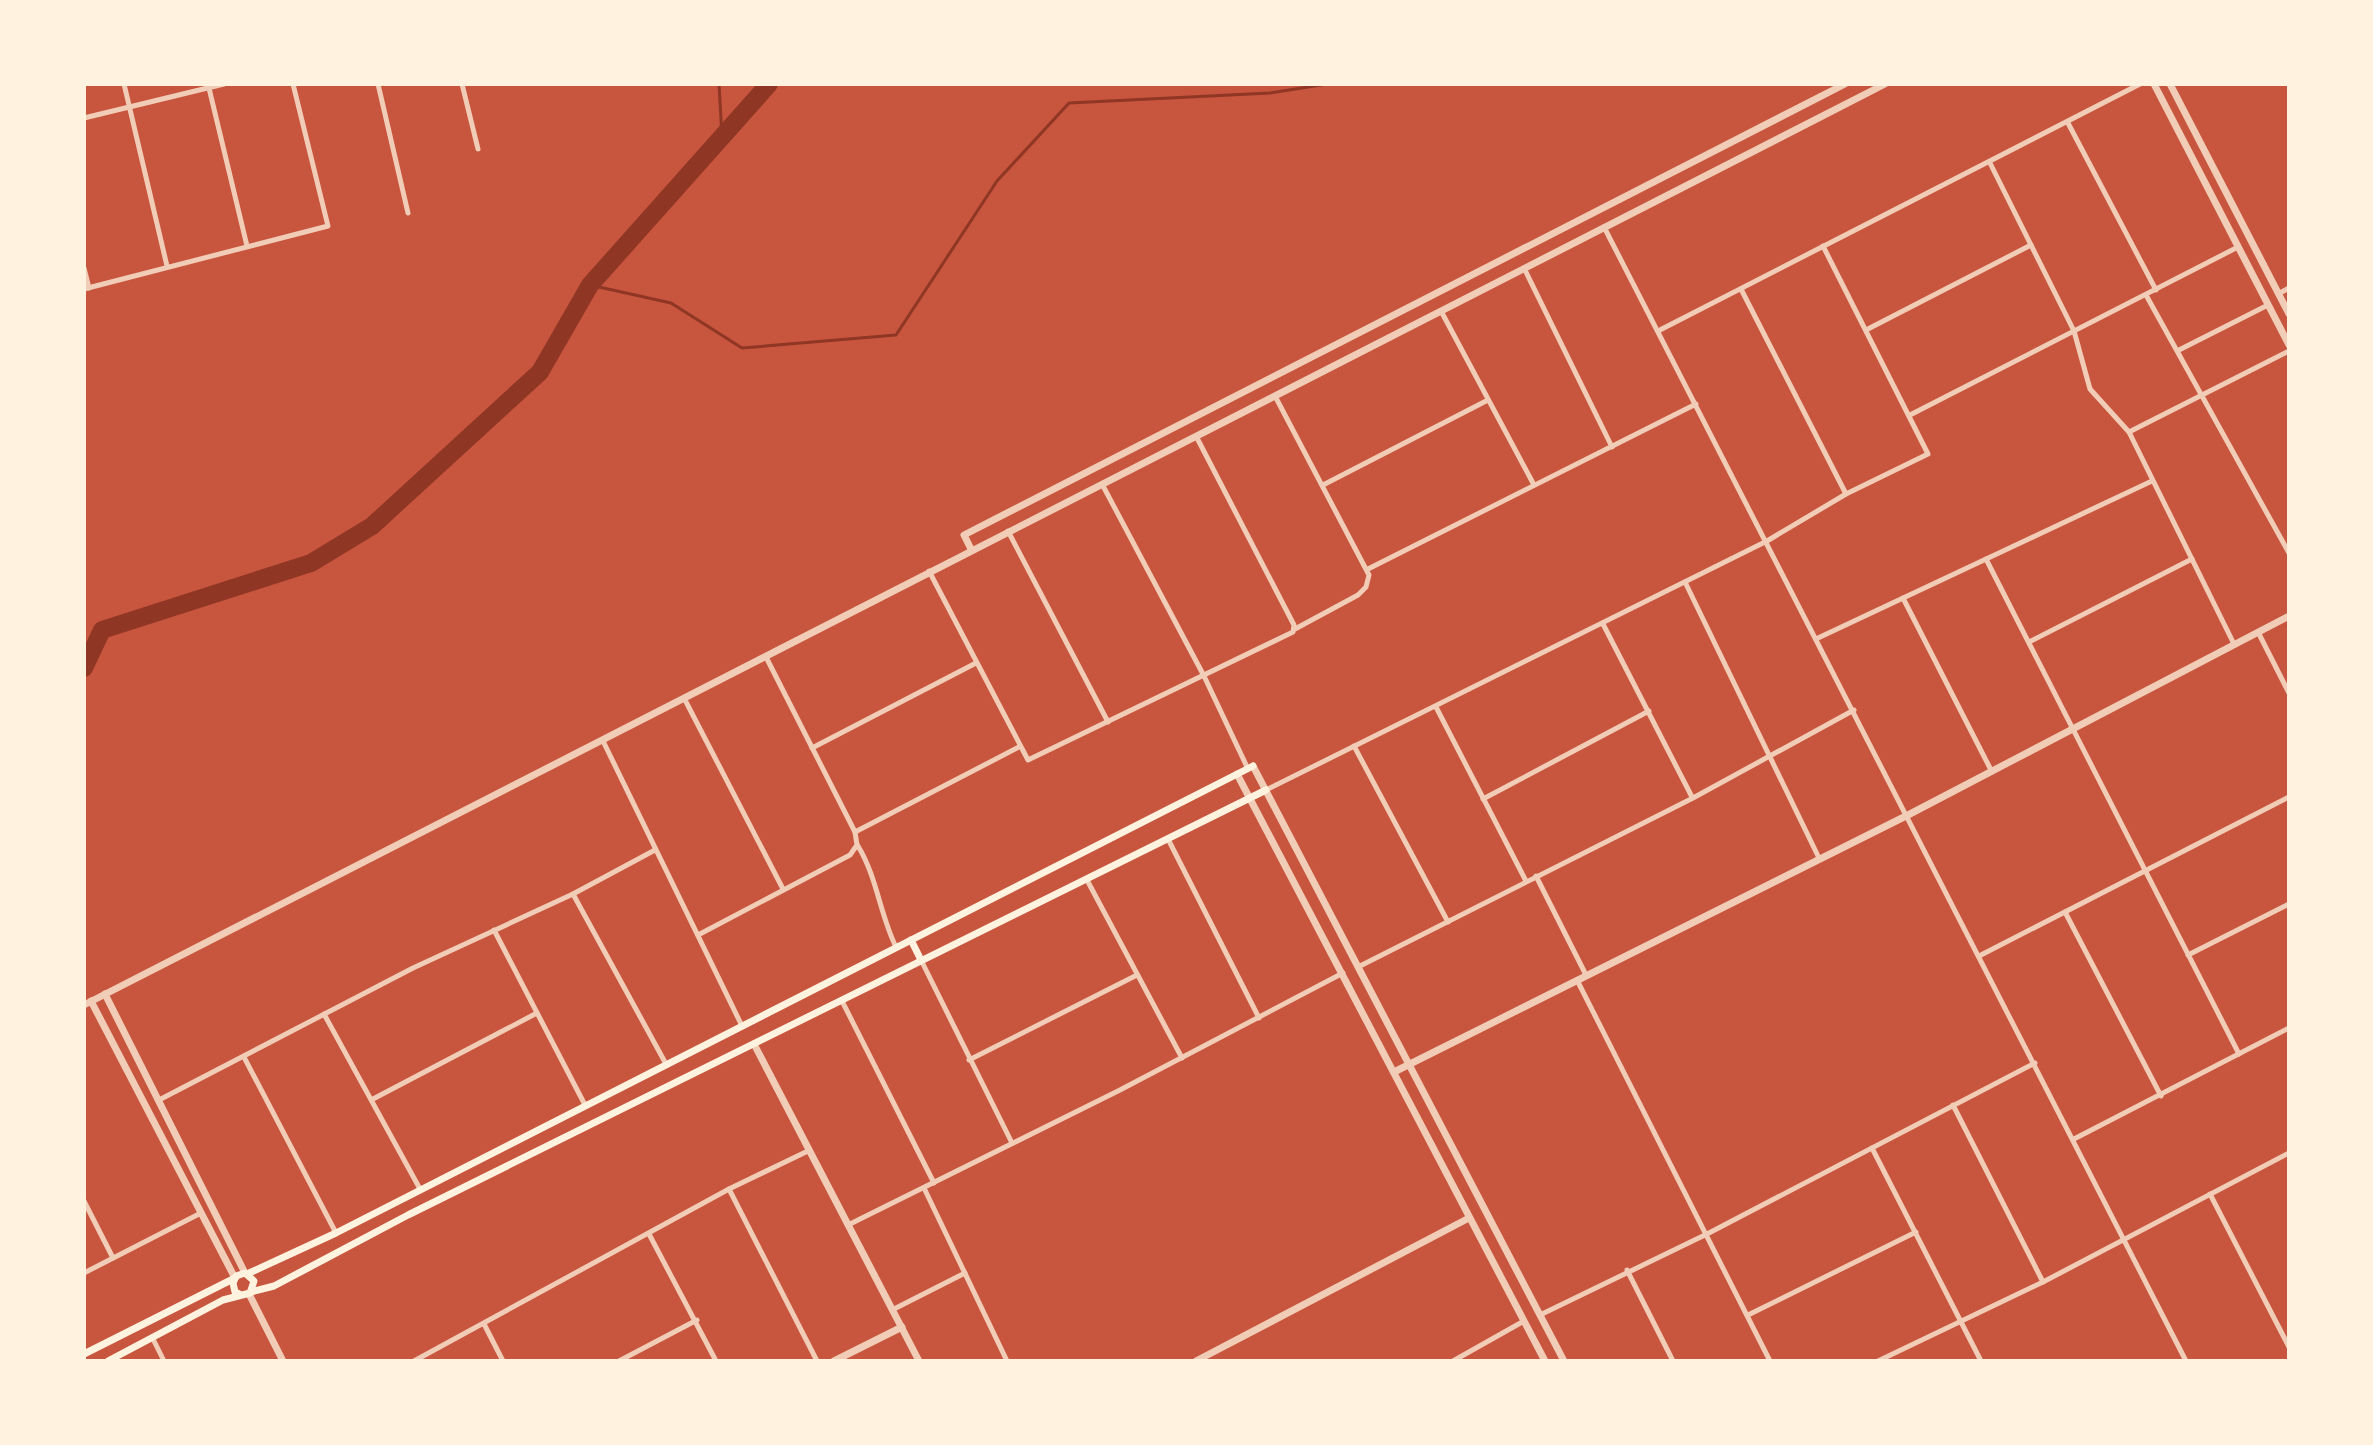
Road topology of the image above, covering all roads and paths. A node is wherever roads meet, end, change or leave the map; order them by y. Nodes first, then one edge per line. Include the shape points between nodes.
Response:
1 (124, 84) edge
2 (224, 84) edge
3 (293, 84) edge
4 (378, 84) edge
5 (462, 84) edge
6 (1845, 84) edge
7 (1885, 84) edge
8 (2140, 84) edge
9 (2154, 84) edge
10 (2170, 84) edge
11 (209, 86) edge
12 (130, 107) junction
13 (84, 118) edge
14 (2068, 123) junction
15 (478, 149) dead end
16 (1990, 163) junction
17 (408, 213) dead end
18 (1604, 227) junction
19 (2031, 245) junction
20 (247, 246) junction
21 (1823, 246) junction
22 (2238, 247) junction
23 (167, 266) junction
24 (84, 268) edge
25 (1524, 268) junction
26 (1480, 270) junction
27 (1488, 286) junction
28 (86, 288) edge
29 (2289, 288) edge
30 (1741, 289) junction
31 (2156, 290) junction
32 (2278, 294) junction
33 (2146, 295) junction
34 (2268, 305) junction
35 (1441, 311) junction
36 (2289, 314) edge
37 (2276, 320) junction
38 (1866, 330) junction
39 (1658, 331) junction
40 (2074, 331) junction
41 (2289, 345) edge
42 (2179, 350) junction
43 (2289, 351) edge
44 (2204, 394) junction
45 (1275, 395) junction
46 (1488, 400) junction
47 (1696, 404) junction
48 (1910, 415) junction
49 (2129, 432) junction
50 (1195, 435) junction
51 (1612, 447) junction
52 (2152, 481) junction
53 (1101, 483) junction
54 (1323, 485) junction
55 (1534, 485) junction
56 (1846, 494) junction
57 (1008, 530) junction
58 (1767, 541) junction
59 (971, 549) junction
60 (2289, 553) edge
61 (1986, 559) junction
62 (2192, 559) junction
63 (1368, 569) junction
64 (929, 571) junction
65 (1685, 582) junction
66 (1903, 598) junction
67 (2289, 616) edge
68 (1603, 624) junction
69 (1295, 629) junction
70 (2258, 632) junction
71 (1818, 638) junction
72 (2029, 642) junction
73 (2235, 645) junction
74 (765, 656) junction
75 (976, 663) junction
76 (1204, 676) junction
77 (2289, 693) edge
78 (684, 698) junction
79 (1436, 707) junction
80 (1854, 710) junction
81 (1649, 711) junction
82 (1108, 722) junction
83 (2071, 730) junction
84 (603, 741) junction
85 (1354, 746) junction
86 (1019, 747) junction
87 (812, 748) junction
88 (1772, 756) junction
89 (1250, 767) junction
90 (1992, 772) junction
91 (1237, 774) junction
92 (1266, 790) junction
93 (2289, 797) edge
94 (1250, 798) junction
95 (1693, 798) junction
96 (1483, 799) junction
97 (1908, 815) junction
98 (855, 832) junction
99 (1167, 838) junction
100 (857, 845) junction
101 (655, 850) junction
102 (1819, 858) junction
103 (2145, 872) junction
104 (1536, 876) junction
105 (1087, 880) junction
106 (1526, 881) junction
107 (783, 889) junction
108 (573, 894) junction
109 (2289, 904) edge
110 (2065, 912) junction
111 (1448, 922) junction
112 (494, 930) junction
113 (698, 935) junction
114 (911, 940) junction
115 (896, 947) junction
116 (1981, 955) junction
117 (2188, 955) junction
118 (921, 960) junction
119 (1358, 967) junction
120 (1343, 973) junction
121 (1137, 975) junction
122 (1587, 977) junction
123 (1578, 982) junction
124 (105, 994) junction
125 (842, 1001) junction
126 (87, 1003) edge
127 (1377, 1006) junction
128 (537, 1013) junction
129 (1364, 1013) junction
130 (324, 1014) junction
131 (1259, 1018) junction
132 (742, 1027) junction
133 (2289, 1028) edge
134 (754, 1044) junction
135 (2239, 1054) junction
136 (1182, 1058) junction
137 (245, 1059) junction
138 (969, 1060) junction
139 (2035, 1063) junction
140 (666, 1064) junction
141 (1408, 1065) junction
142 (1394, 1072) junction
143 (2161, 1096) junction
144 (373, 1099) junction
145 (159, 1100) junction
146 (585, 1105) junction
147 (1953, 1105) junction
148 (2074, 1139) junction
149 (1012, 1143) junction
150 (1872, 1148) junction
151 (811, 1149) junction
152 (2289, 1154) edge
153 (934, 1183) junction
154 (924, 1188) junction
155 (420, 1189) junction
156 (729, 1189) junction
157 (2210, 1194) junction
158 (84, 1201) edge
159 (1485, 1209) junction
160 (199, 1214) junction
161 (1469, 1218) junction
162 (850, 1224) junction
163 (1916, 1232) junction
164 (336, 1233) junction
165 (649, 1234) junction
166 (1707, 1234) junction
167 (2125, 1237) junction
168 (113, 1258) junction
169 (1627, 1270) junction
170 (84, 1273) edge
171 (965, 1273) junction
172 (246, 1274) junction
173 (235, 1278) junction
174 (2043, 1282) junction
175 (247, 1294) junction
176 (894, 1309) junction
177 (1540, 1315) junction
178 (1748, 1315) junction
179 (1960, 1319) junction
180 (697, 1320) junction
181 (1524, 1321) junction
182 (484, 1324) junction
183 (902, 1327) junction
184 (152, 1337) junction
185 (2289, 1347) edge
186 (84, 1354) edge
187 (2185, 1359) edge
188 (108, 1361) edge
189 (164, 1361) edge
190 (283, 1361) edge
191 (414, 1361) edge
192 (503, 1361) edge
193 (619, 1361) edge
194 (716, 1361) edge
195 (817, 1361) edge
196 (834, 1361) edge
197 (919, 1361) edge
198 (1007, 1361) edge
199 (1196, 1361) edge
200 (1453, 1361) edge
201 (1545, 1361) edge
202 (1564, 1361) edge
203 (1673, 1361) edge
204 (1770, 1361) edge
205 (1878, 1361) edge
206 (1981, 1361) edge
207 (2175, 1361) edge

1 - 12 street
2 - 11 street
3 - 20 street via 328,226
4 - 17 street
5 - 15 street
6 - 26 street
7 - 18 street
8 - 14 street
9 - 22 street
10 - 32 street
11 - 12 street
11 - 20 street
12 - 13 street
12 - 23 street
14 - 16 street
14 - 31 street
16 - 19 street
16 - 21 street
18 - 25 street
18 - 39 street
19 - 38 street
19 - 40 street
20 - 23 street
21 - 30 street
21 - 38 street
22 - 31 street
22 - 34 street
23 - 28 street
24 - 28 street
25 - 27 street
25 - 51 street
26 - 27 street
26 - 59 street via 964,535
27 - 35 street
29 - 32 street
30 - 39 street
30 - 56 street
31 - 33 street
32 - 36 street
33 - 40 street
33 - 42 street
34 - 37 street
34 - 42 street
35 - 45 street
35 - 46 street
36 - 37 street
37 - 41 street
38 - 48 street
39 - 47 street
40 - 48 street
40 - 49 street via 2090,389
42 - 44 street
43 - 44 street
44 - 49 street
44 - 60 street
45 - 50 street
45 - 54 street
46 - 54 street
46 - 55 street
47 - 51 street
47 - 58 street
48 - 56 street via 1928,454
49 - 52 street
50 - 53 street
50 - 69 street
51 - 55 street
52 - 61 street
52 - 62 street
53 - 57 street
53 - 76 street
54 - 63 street
55 - 63 street
56 - 58 street
57 - 59 street
57 - 82 street
58 - 65 street
58 - 71 street
59 - 64 street
61 - 66 street
61 - 72 street
62 - 72 street
62 - 73 street
63 - 69 street via 1363,591
64 - 74 street
64 - 75 street
65 - 68 street
65 - 88 street
66 - 71 street
66 - 90 street
67 - 70 street
68 - 79 street
68 - 81 street
69 - 76 street
70 - 73 street
70 - 77 street
71 - 80 street
72 - 83 street
73 - 83 street
74 - 78 street
74 - 87 street
75 - 86 street
75 - 87 street
76 - 82 street
76 - 89 street
78 - 84 street
78 - 107 street
79 - 85 street
79 - 96 street
80 - 88 street
80 - 97 street
81 - 95 street
81 - 96 street
82 - 86 street via 1035,760 1028,760
83 - 90 street
83 - 103 street
84 - 101 street
84 - 124 street
85 - 92 street
85 - 111 street
86 - 98 street
87 - 98 street
88 - 95 street
88 - 102 street
89 - 91 main road
89 - 92 street
90 - 97 street
91 - 94 street
91 - 114 main road
92 - 94 main road
92 - 119 street
93 - 103 street
94 - 99 main road
94 - 120 street
95 - 104 street
96 - 106 street
97 - 102 street
97 - 116 street
98 - 100 street
99 - 105 main road
99 - 131 street
100 - 107 street via 850,855
100 - 115 street
101 - 108 street
101 - 113 street
102 - 122 street
103 - 110 street
103 - 117 street
104 - 106 street
104 - 122 street
105 - 118 main road
105 - 121 street
106 - 111 street
107 - 113 street
108 - 112 street
108 - 140 street
109 - 117 street
110 - 116 street
110 - 143 street
111 - 119 street
112 - 128 street
112 - 130 street
113 - 132 street
114 - 115 main road
114 - 118 main road
115 - 132 main road
116 - 139 street
117 - 135 street
118 - 125 main road
118 - 138 street
119 - 127 street
120 - 129 street
120 - 131 street
121 - 136 street
121 - 138 street
122 - 123 street
123 - 141 street
123 - 166 street
124 - 126 street
124 - 145 street
125 - 134 main road
125 - 153 street
126 - 160 street
127 - 129 street
127 - 141 street
128 - 144 street
128 - 146 street
129 - 142 street
130 - 137 street
130 - 144 street
131 - 136 street
132 - 140 main road
133 - 135 street
134 - 151 street
134 - 175 main road via 274,1286
135 - 143 street
136 - 149 street
137 - 145 street
137 - 164 street
138 - 149 street
139 - 147 street
139 - 148 street
140 - 146 main road
141 - 142 street
141 - 159 street
142 - 161 street
143 - 148 street
144 - 155 street
145 - 172 street
146 - 155 main road
147 - 150 street
147 - 174 street
148 - 167 street
149 - 153 street
150 - 163 street
150 - 166 street
151 - 156 street
151 - 162 street
152 - 157 street
153 - 154 street
154 - 162 street
154 - 171 street
155 - 164 main road
156 - 165 street
156 - 195 street
157 - 167 street
157 - 185 street
158 - 168 street
159 - 161 street via 1480,1222
159 - 161 street via 1474,1205
159 - 177 street
160 - 168 street
160 - 173 street
161 - 181 street
161 - 199 street
162 - 176 street
163 - 178 street
163 - 179 street
164 - 172 main road
165 - 180 street
165 - 182 street
166 - 169 street
166 - 178 street
167 - 174 street
167 - 187 street
168 - 170 street
169 - 177 street
169 - 203 street
171 - 176 street
171 - 198 street
172 - 173 main road
172 - 175 main road via 254,1281
173 - 175 main road via 233,1288
173 - 186 main road
174 - 179 street
175 - 184 main road via 223,1300
175 - 190 street
176 - 183 street
177 - 202 street
178 - 204 street
179 - 205 street
179 - 206 street
180 - 193 street
180 - 194 street
181 - 200 street
181 - 201 street
182 - 191 street
182 - 192 street
183 - 196 street
183 - 197 street
184 - 188 main road
184 - 189 street
187 - 207 street

